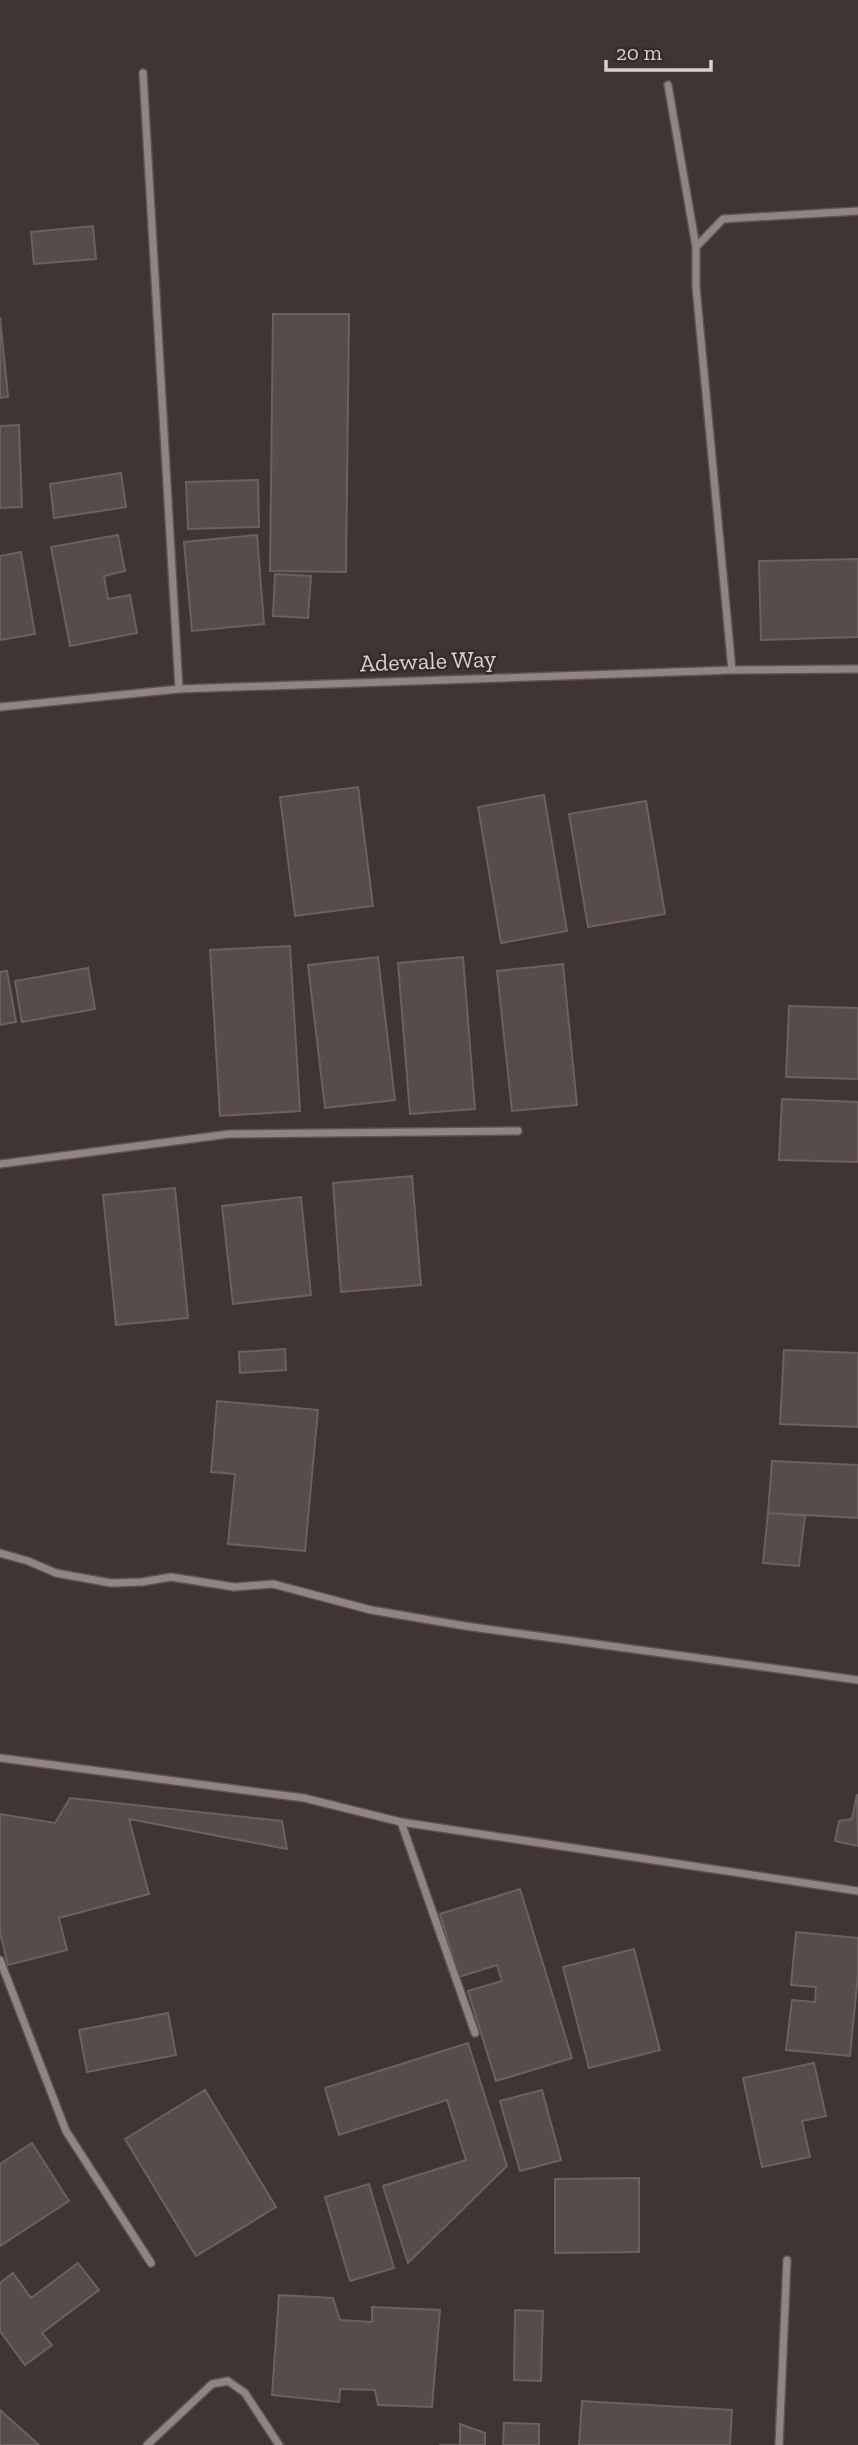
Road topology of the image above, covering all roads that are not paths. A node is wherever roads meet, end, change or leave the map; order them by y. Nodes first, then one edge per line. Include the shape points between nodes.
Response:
1 (143, 73) dead end
2 (668, 85) dead end
3 (858, 211) edge
4 (696, 247) junction
5 (858, 669) edge
6 (732, 670) junction
7 (179, 689) junction
8 (0, 707) edge
9 (518, 1131) dead end
10 (0, 1164) edge
11 (0, 1553) edge
12 (858, 1680) edge
13 (0, 1758) edge
14 (401, 1822) junction
15 (858, 1891) edge
16 (0, 1960) edge
17 (475, 2033) dead end
18 (787, 2260) dead end
19 (151, 2263) dead end
20 (147, 2445) edge
21 (279, 2445) edge
22 (779, 2445) edge

1 - 7 street
2 - 4 street
3 - 4 street via 723,219
4 - 6 street
5 - 6 street, Adewale Way
6 - 7 street, Adewale Way
7 - 8 street, Adewale Way
9 - 10 street via 229,1134
11 - 12 street via 56,1573 111,1583 171,1577 234,1587 273,1584 371,1610 465,1626
13 - 14 street via 304,1798
14 - 15 street
14 - 17 street
16 - 19 street via 66,2131
18 - 22 street
20 - 21 street via 212,2384 228,2381 245,2393

